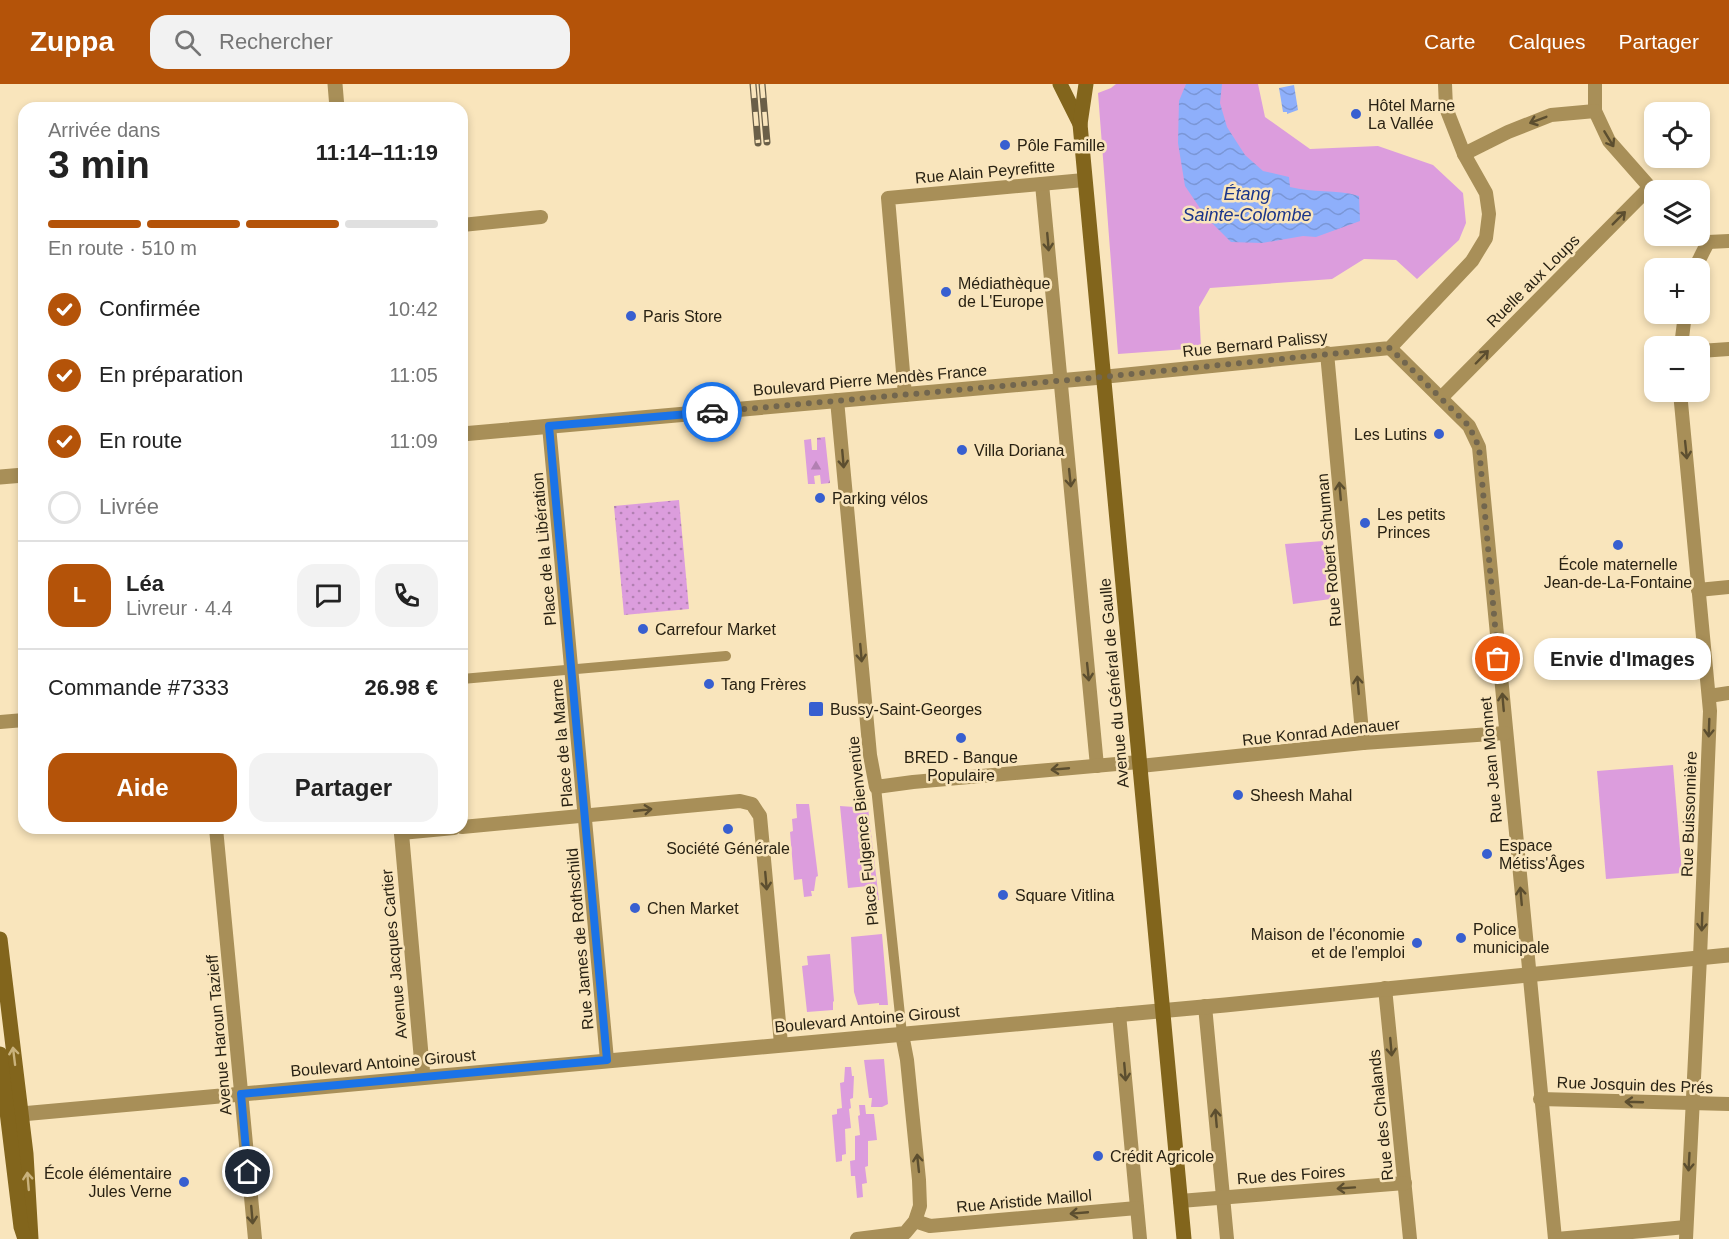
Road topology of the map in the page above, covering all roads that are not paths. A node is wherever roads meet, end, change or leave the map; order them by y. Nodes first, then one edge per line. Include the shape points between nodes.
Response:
1 (335, 84) edge
2 (1060, 84) edge
3 (1086, 84) edge
4 (1445, 84) edge
5 (1595, 84) edge
6 (336, 102) edge
7 (1596, 111) junction
8 (1080, 124) junction
9 (1464, 153) junction
10 (1084, 180) junction
11 (1644, 181) edge
12 (1042, 184) junction
13 (1644, 198) edge
14 (541, 217) dead end
15 (468, 224) edge
16 (1710, 238) edge
17 (1729, 240) edge
18 (1390, 348) junction
19 (1729, 349) edge
20 (1710, 350) edge
21 (1327, 353) junction
22 (1102, 377) junction
23 (1061, 381) junction
24 (905, 395) junction
25 (1441, 398) junction
26 (837, 400) junction
27 (1681, 402) edge
28 (549, 426) junction
29 (468, 433) edge
30 (18, 476) edge
31 (0, 477) edge
32 (1729, 587) edge
33 (1698, 590) junction
34 (726, 656) dead end
35 (571, 668) junction
36 (468, 678) edge
37 (1729, 693) edge
38 (1709, 696) junction
39 (18, 720) edge
40 (0, 722) edge
41 (1505, 733) junction
42 (1363, 743) junction
43 (1139, 764) junction
44 (1097, 766) junction
45 (876, 787) junction
46 (585, 815) junction
47 (468, 826) edge
48 (217, 834) edge
49 (401, 834) edge
50 (0, 939) edge
51 (1729, 955) edge
52 (1701, 957) junction
53 (1528, 975) junction
54 (1385, 988) junction
55 (1205, 1006) junction
56 (1163, 1010) junction
57 (1119, 1014) junction
58 (902, 1034) junction
59 (781, 1044) junction
60 (0, 1054) edge
61 (607, 1060) junction
62 (423, 1077) junction
63 (241, 1094) junction
64 (1540, 1099) junction
65 (1692, 1103) junction
66 (1729, 1104) edge
67 (14, 1115) junction
68 (1405, 1183) junction
69 (1223, 1197) junction
70 (1180, 1201) junction
71 (1137, 1208) junction
72 (915, 1221) junction
73 (1686, 1233) edge
74 (25, 1239) edge
75 (31, 1239) edge
76 (255, 1239) edge
77 (857, 1239) edge
78 (1140, 1239) edge
79 (1184, 1239) edge
80 (1227, 1239) edge
81 (1410, 1239) edge
82 (1556, 1239) edge

1 - 6 street
2 - 8 main road, Avenue du Général de Gaulle
3 - 8 main road, Avenue du Général de Gaulle
4 - 9 street via 1446,108
5 - 7 street
7 -> 9 street via 1551,115
7 -> 11 street via 1609,141
8 - 10 main road, Avenue du Général de Gaulle
9 - 18 street via 1486,193 1489,214 1485,238 1472,261
10 - 12 street, Rue Alain Peyrefitte
10 - 22 main road, Avenue du Général de Gaulle
12 -> 23 street, Avenue du Général de Gaulle
12 - 24 street, Rue Alain Peyrefitte via 888,198
25 -> 13 street, Ruelle aux Loups
14 - 15 street
16 - 17 street
18 - 21 street, Rue Bernard Palissy
18 - 25 street, Rue Jean Monnet
19 - 20 street
21 - 22 street, Rue Bernard Palissy
42 -> 21 street, Rue Robert Schuman
22 - 23 street, Boulevard Pierre Mendès France
22 - 43 main road, Avenue du Général de Gaulle
23 - 24 street, Boulevard Pierre Mendès France
23 -> 44 street, Avenue du Général de Gaulle
24 - 26 street, Boulevard Pierre Mendès France
41 -> 25 street, Rue Jean Monnet via 1479,447 1469,426
26 - 28 street, Boulevard Pierre Mendès France
26 -> 45 street, Place Fulgence Bienvenüe
27 -> 33 street, Rue Buissonnière
28 - 29 street, Boulevard Pierre Mendès France
28 - 35 street, Place de la Libération
30 - 31 street
32 - 33 street
33 - 38 street, Rue Buissonnière
34 - 35 street
35 - 36 street
35 - 46 street, Place de la Marne
37 - 38 street
38 -> 52 street, Rue Buissonnière
39 - 40 street
41 - 42 street, Rue Konrad Adenauer
53 -> 41 street, Rue Jean Monnet
42 - 43 street, Rue Konrad Adenauer
43 - 44 street, Rue Konrad Adenauer
43 - 56 main road, Avenue du Général de Gaulle
44 -> 45 street, Rue Konrad Adenauer
45 - 58 street, Place Fulgence Bienvenüe
46 - 47 street
46 -> 59 street via 740,801 752,804 760,816
46 - 61 street, Rue James de Rothschild
48 - 63 street, Avenue Haroun Tazieff
49 - 62 street, Avenue Jacques Cartier
67 -> 50 main road
51 - 52 street, Boulevard Antoine Giroust
52 - 53 street, Boulevard Antoine Giroust
52 - 65 street, Rue Buissonnière
53 - 54 street, Boulevard Antoine Giroust
53 - 64 street, Rue Jean Monnet
54 - 55 street, Boulevard Antoine Giroust
54 -> 68 street, Rue des Chalands
55 - 56 street, Boulevard Antoine Giroust
69 -> 55 street
56 - 57 street, Boulevard Antoine Giroust
56 - 70 main road, Avenue du Général de Gaulle
57 - 58 street, Boulevard Antoine Giroust
57 -> 71 street
58 - 59 street, Boulevard Antoine Giroust
72 -> 58 street, Place Fulgence Bienvenüe via 920,1206 919,1180
59 - 61 street, Boulevard Antoine Giroust
60 - 67 main road
61 - 62 street, Boulevard Antoine Giroust
62 - 63 street, Boulevard Antoine Giroust
63 - 67 street, Boulevard Antoine Giroust
63 -> 76 street, Avenue Haroun Tazieff
65 -> 64 street, Rue Josquin des Prés
64 - 82 street, Rue Jean Monnet
65 - 66 street, Rue Josquin des Prés
65 -> 73 street, Rue Buissonnière
67 - 74 main road
75 -> 67 main road via 31,1211
68 -> 69 street, Rue des Foires
68 - 81 street, Rue des Chalands
69 - 70 street, Rue des Foires
69 - 80 street
70 - 79 main road, Avenue du Général de Gaulle
71 -> 72 street, Rue Aristide Maillol via 930,1226
71 - 78 street
72 - 77 street via 905,1233
73 - 82 street

